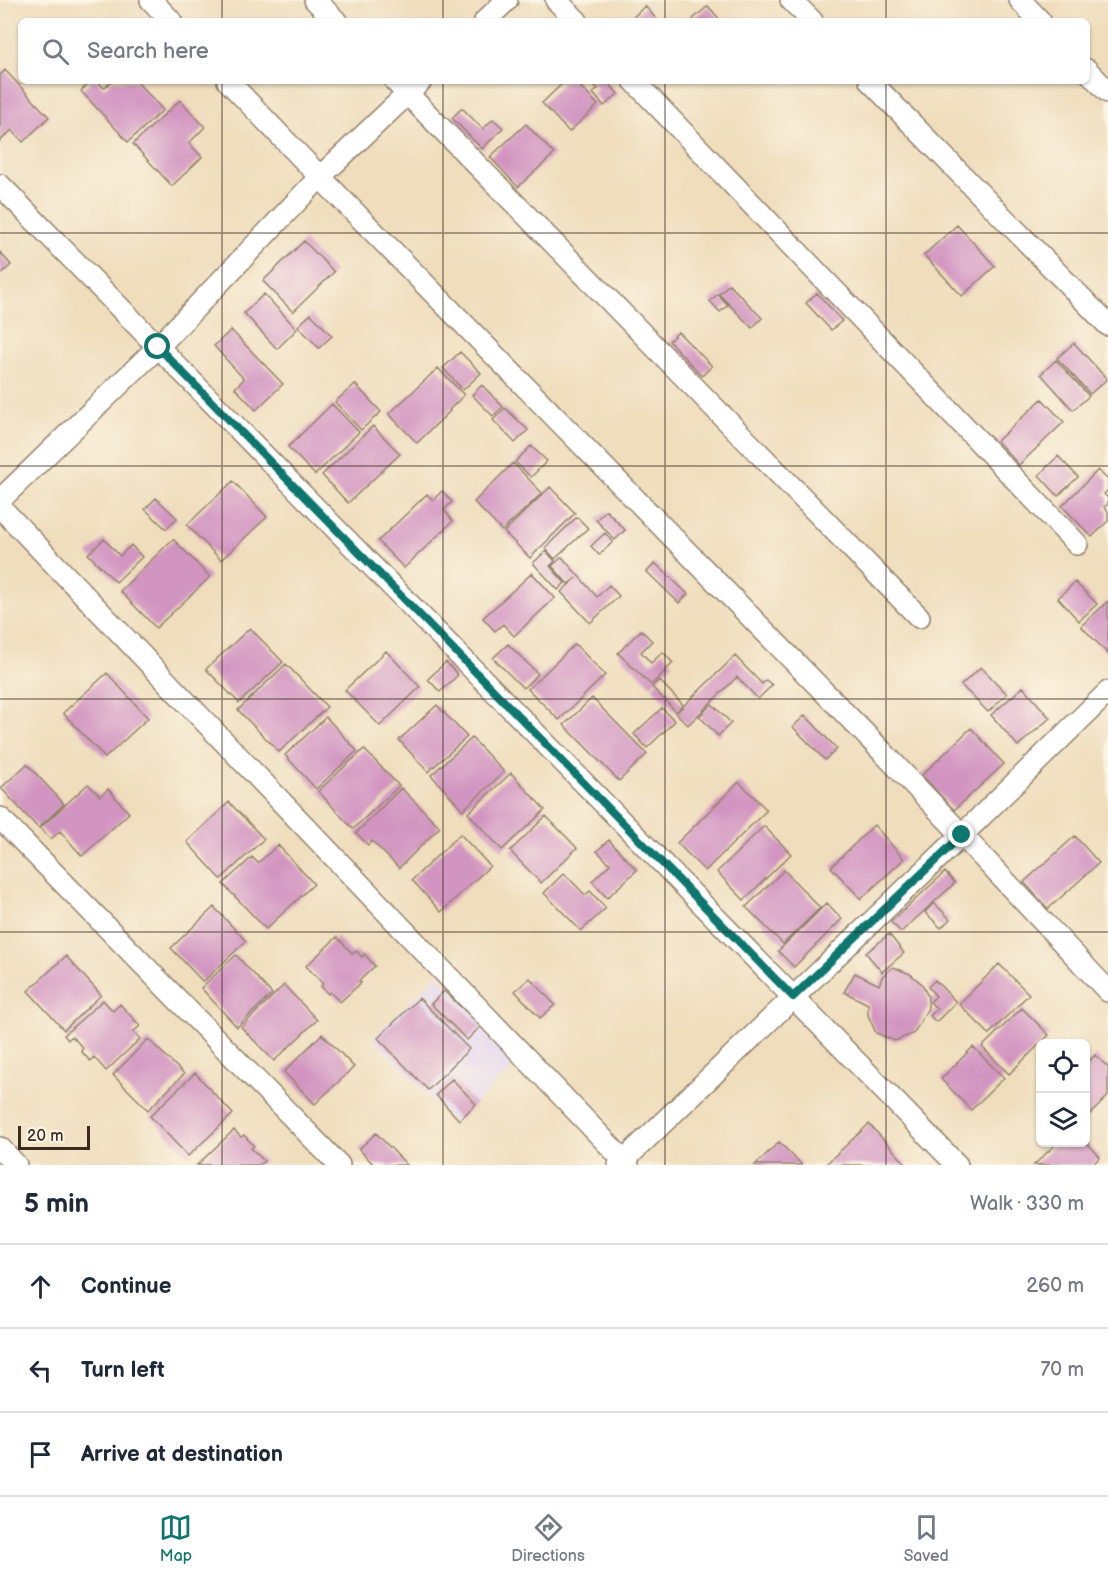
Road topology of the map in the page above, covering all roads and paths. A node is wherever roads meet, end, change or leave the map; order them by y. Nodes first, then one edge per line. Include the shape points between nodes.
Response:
1 (151, 0) edge
2 (315, 0) edge
3 (507, 0) edge
4 (556, 0) edge
5 (791, 0) edge
6 (1020, 0) edge
7 (168, 18) edge
8 (333, 18) edge
9 (488, 18) edge
10 (574, 18) edge
11 (809, 18) edge
12 (1037, 18) edge
13 (1090, 73) edge
14 (231, 84) edge
15 (637, 84) edge
16 (873, 84) edge
17 (408, 85) edge
18 (1108, 92) edge
19 (320, 177) junction
20 (0, 185) edge
21 (1108, 325) edge
22 (158, 347) junction
23 (0, 500) edge
24 (0, 507) edge
25 (1077, 544) dead end
26 (919, 617) dead end
27 (1108, 692) edge
28 (0, 818) edge
29 (962, 835) junction
30 (1108, 991) edge
31 (793, 997) junction
32 (0, 1148) edge
33 (623, 1164) edge
34 (16, 1165) edge
35 (339, 1165) edge
36 (957, 1165) edge

1 - 7 street
2 - 8 street
3 - 9 street
4 - 10 street
5 - 11 street
6 - 12 street
13 - 18 street
14 - 19 street
15 - 25 street
16 - 21 street
17 - 19 street
17 - 26 street
19 - 22 street
19 - 29 street
20 - 22 street
22 - 23 street
22 - 31 street
24 - 33 street
27 - 29 street
28 - 35 street
29 - 30 street
29 - 31 street
31 - 33 street
31 - 36 street
32 - 34 street

